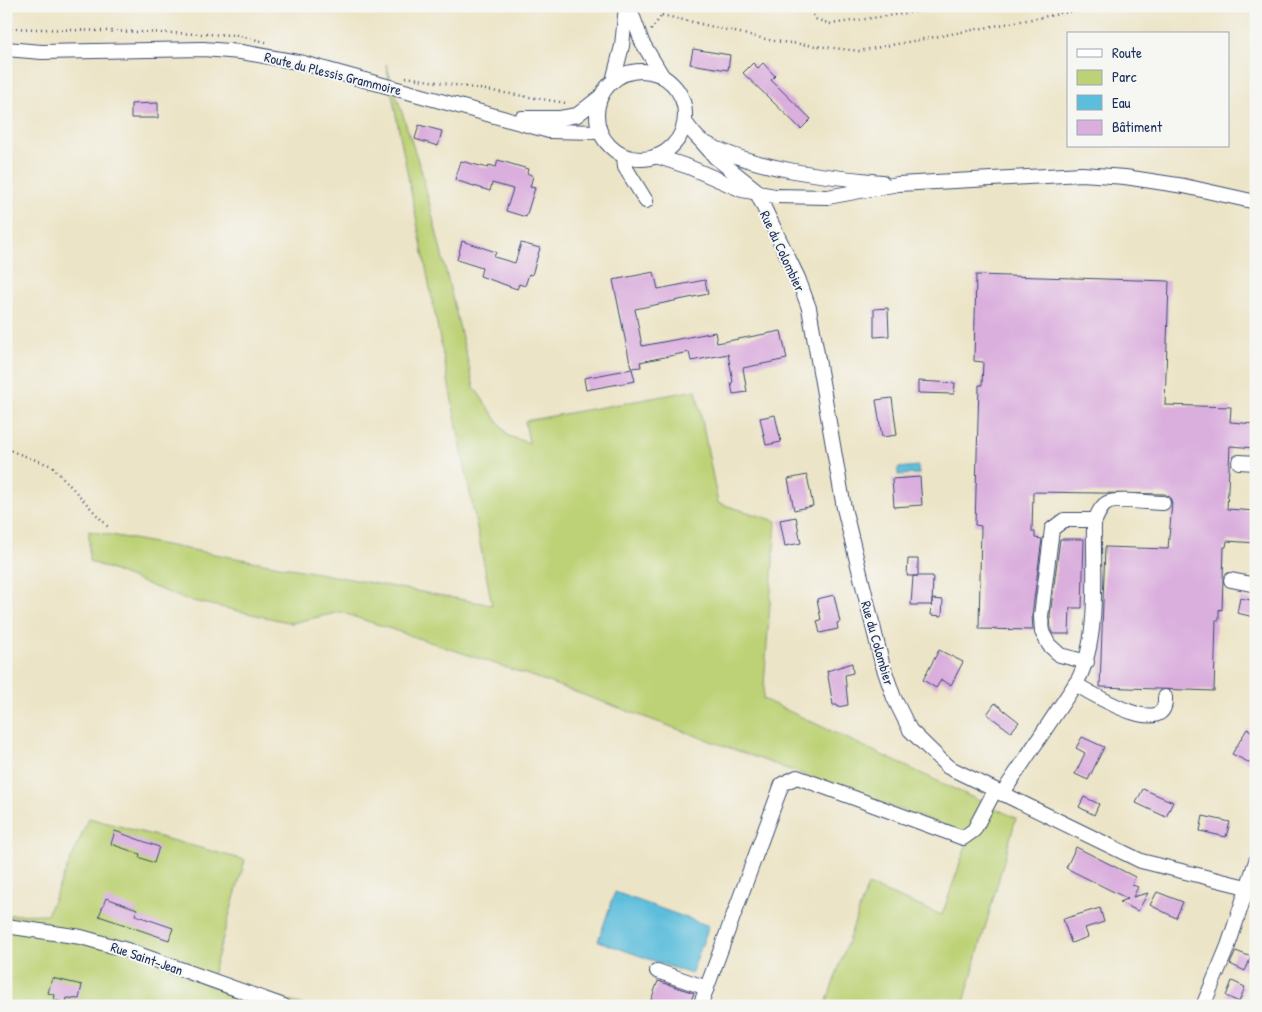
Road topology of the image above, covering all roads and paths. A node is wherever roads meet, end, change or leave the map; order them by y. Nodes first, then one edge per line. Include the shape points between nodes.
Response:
1 (628, 6) edge
2 (658, 6) edge
3 (809, 6) edge
4 (956, 6) edge
5 (1102, 6) edge
6 (662, 15) junction
7 (650, 34) dead end
8 (6, 49) edge
9 (663, 77) junction
10 (613, 81) junction
11 (600, 98) junction
12 (506, 118) junction
13 (685, 122) junction
14 (600, 132) junction
15 (701, 141) junction
16 (624, 156) junction
17 (656, 156) junction
18 (898, 184) junction
19 (757, 194) junction
20 (646, 201) dead end
21 (1256, 202) edge
22 (6, 449) edge
23 (1238, 462) dead end
24 (1256, 463) edge
25 (1163, 504) dead end
26 (1095, 520) junction
27 (109, 528) dead end
28 (1231, 580) dead end
29 (1256, 586) edge
30 (1087, 662) junction
31 (1075, 684) junction
32 (1165, 697) dead end
33 (999, 792) junction
34 (1256, 861) edge
35 (1246, 887) junction
36 (6, 926) edge
37 (658, 971) dead end
38 (707, 988) junction
39 (284, 1006) edge
40 (700, 1006) edge
41 (1203, 1006) edge

1 - 9 street via 642,42
1 - 10 street
2 - 6 path
3 - 4 path via 815,19 831,24
5 - 6 path via 859,51 774,41
6 - 7 path
8 - 12 street, Route du Plessis Grammoire via 42,52 203,49 241,52 303,63
9 - 10 street via 638,71
9 - 13 street via 681,96
10 - 11 street
11 - 12 street, Route du Plessis Grammoire via 578,115
11 - 14 street via 597,120
12 - 14 street, Route du Plessis Grammoire via 549,131
13 - 15 street, Rue du Colombier
13 - 17 street via 675,143
14 - 16 street via 606,142
15 - 18 street via 768,165 827,177
15 - 19 street, Rue du Colombier
16 - 17 street
16 - 20 street via 625,167
17 - 19 street
18 - 19 street via 828,197
18 - 21 street via 1082,174 1184,186
19 - 33 street, Rue du Colombier via 809,308 844,508 882,663 894,698 910,730 948,767
22 - 27 path via 52,466
23 - 24 street
25 - 26 street via 1107,503
26 - 30 street via 1092,636
26 - 30 street via 1064,520 1052,529 1041,616 1045,639 1054,651
28 - 29 street
30 - 31 street
31 - 32 street via 1137,715 1160,712 1165,705
31 - 33 street
33 - 35 street, Rue du Colombier via 1141,861
33 - 38 street via 974,830 963,838 797,777 789,779 779,791
34 - 35 street
35 - 41 street via 1228,946
36 - 39 street, Rue Saint-Jean via 81,937 118,947
37 - 38 street
38 - 40 street

